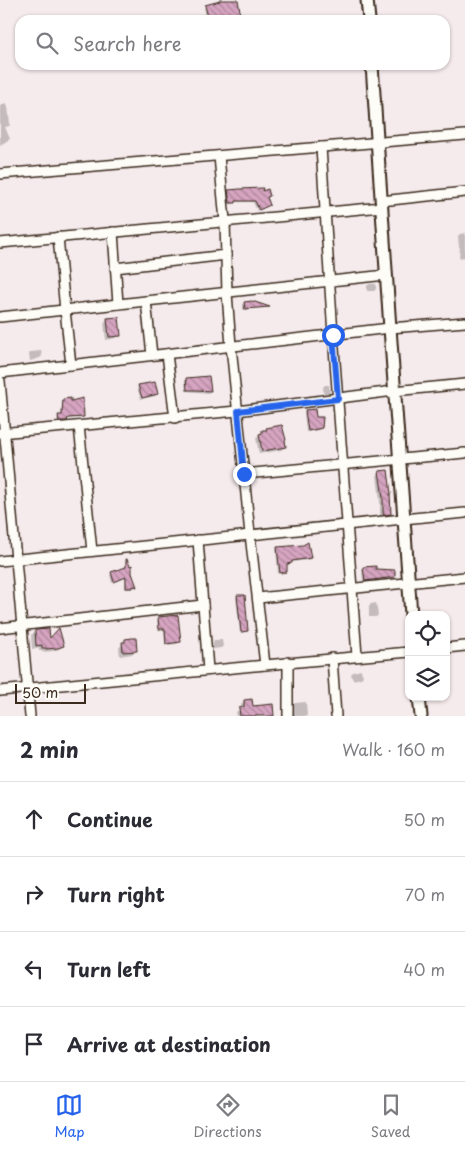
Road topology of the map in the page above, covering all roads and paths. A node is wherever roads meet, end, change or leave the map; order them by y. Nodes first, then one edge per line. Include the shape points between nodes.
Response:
1 (367, 0) edge
2 (368, 15) edge
3 (372, 70) edge
4 (465, 134) edge
5 (377, 142) junction
6 (321, 147) junction
7 (219, 156) junction
8 (0, 174) edge
9 (465, 192) edge
10 (381, 204) junction
11 (326, 212) junction
12 (225, 221) junction
13 (113, 232) junction
14 (58, 237) junction
15 (0, 243) edge
16 (226, 255) junction
17 (115, 268) junction
18 (386, 275) junction
19 (330, 281) junction
20 (227, 293) junction
21 (146, 300) junction
22 (118, 304) junction
23 (65, 310) junction
24 (0, 317) edge
25 (465, 322) edge
26 (390, 328) junction
27 (333, 335) junction
28 (231, 346) junction
29 (167, 354) junction
30 (152, 355) junction
31 (71, 364) junction
32 (0, 373) edge
33 (0, 381) edge
34 (465, 384) edge
35 (394, 391) junction
36 (338, 399) junction
37 (238, 411) junction
38 (175, 418) junction
39 (79, 426) junction
40 (3, 433) edge
41 (465, 453) edge
42 (399, 459) junction
43 (344, 464) junction
44 (244, 474) junction
45 (11, 504) junction
46 (0, 505) edge
47 (465, 514) edge
48 (403, 519) junction
49 (347, 524) junction
50 (250, 534) junction
51 (198, 540) junction
52 (92, 551) junction
53 (16, 559) junction
54 (0, 561) edge
55 (465, 578) edge
56 (408, 583) junction
57 (353, 589) junction
58 (258, 598) junction
59 (203, 606) junction
60 (411, 611) edge
61 (22, 626) junction
62 (0, 628) edge
63 (465, 646) edge
64 (450, 648) edge
65 (405, 652) edge
66 (358, 656) junction
67 (332, 658) junction
68 (288, 662) junction
69 (265, 664) junction
70 (208, 670) junction
71 (28, 688) junction
72 (0, 691) edge
73 (419, 701) edge
74 (30, 716) edge
75 (288, 716) edge
76 (336, 716) edge
77 (421, 716) edge

1 - 2 street
3 - 5 street
4 - 5 street
5 - 6 street
5 - 10 street
6 - 7 street
6 - 11 street
7 - 8 street
7 - 12 street
9 - 10 street
10 - 11 street
10 - 18 street
11 - 12 street
11 - 19 street
12 - 13 street
12 - 16 street
13 - 14 street
13 - 17 street
14 - 15 street
14 - 23 street
16 - 17 street
16 - 20 street
17 - 22 street
18 - 19 street
18 - 26 street
19 - 20 street
19 - 27 street
20 - 21 street
20 - 28 street
21 - 22 street
21 - 30 street
22 - 23 street
23 - 24 street
23 - 31 street
25 - 26 street
26 - 27 street
26 - 35 street
27 - 28 street
27 - 36 street
28 - 29 street
28 - 37 street
29 - 30 street
29 - 38 street
30 - 31 street
31 - 32 street
33 - 40 street
34 - 35 street
35 - 36 street
35 - 42 street
36 - 37 street
36 - 43 street
37 - 38 street
37 - 44 street
38 - 39 street
39 - 40 street
39 - 52 street
40 - 45 street
41 - 42 street
42 - 43 street
42 - 48 street
43 - 44 street
43 - 49 street
44 - 50 street
45 - 46 street
45 - 53 street
47 - 48 street
48 - 49 street
48 - 56 street
49 - 50 street
49 - 57 street
50 - 51 street
50 - 58 street
51 - 52 street
51 - 59 street
52 - 53 street
53 - 54 street
53 - 61 street
55 - 56 street
56 - 57 street
56 - 60 street
57 - 58 street
57 - 66 street
58 - 69 street
59 - 61 street
59 - 70 street
61 - 62 street
61 - 71 street
63 - 64 street
65 - 66 street
66 - 67 street
67 - 68 street
67 - 76 street
68 - 69 street
68 - 75 street
69 - 70 street
70 - 71 street
71 - 72 street
71 - 74 street
73 - 77 street

